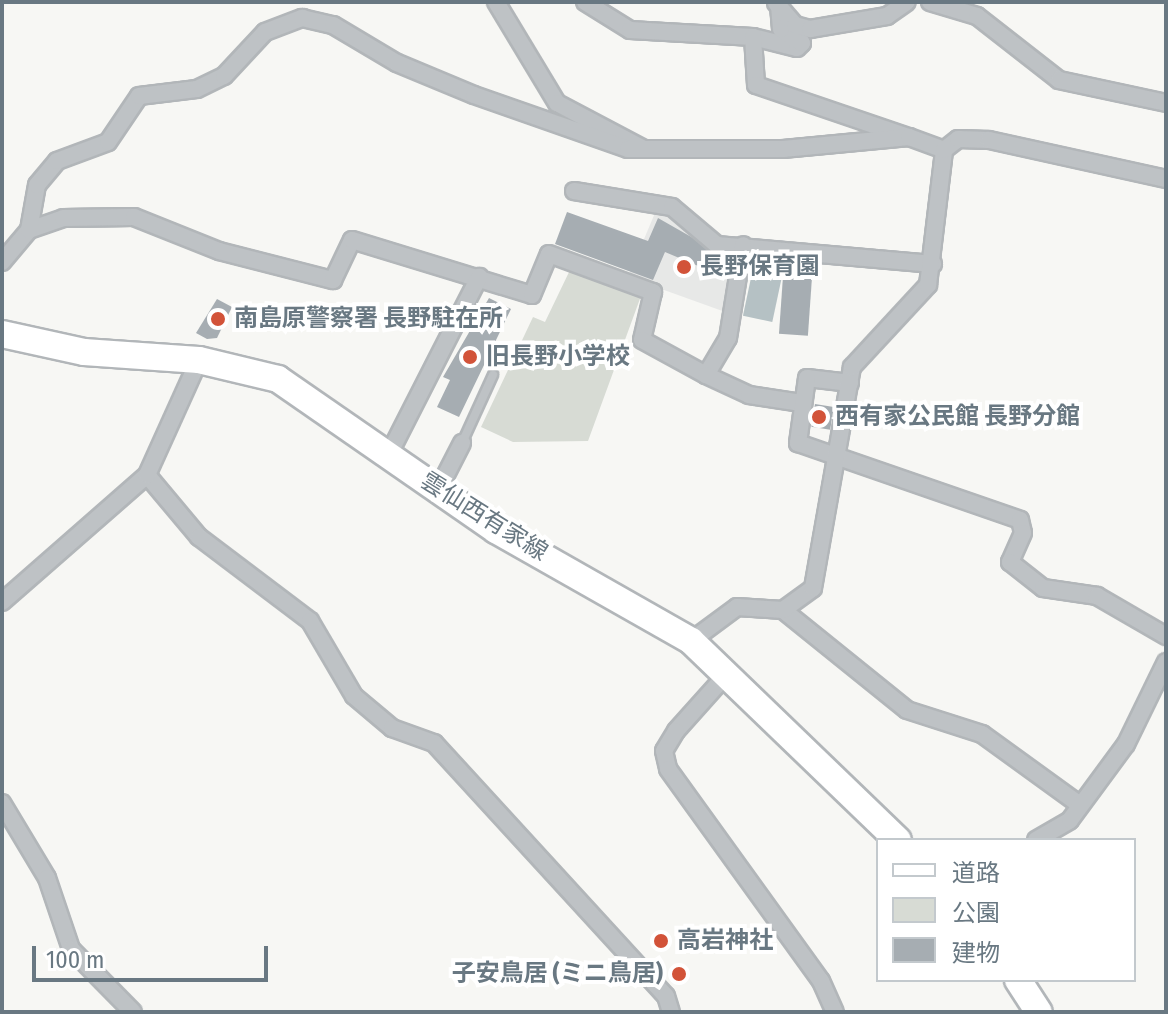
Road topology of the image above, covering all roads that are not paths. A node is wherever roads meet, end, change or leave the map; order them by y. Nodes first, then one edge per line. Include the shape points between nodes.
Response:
1 (496, 2) edge
2 (585, 2) edge
3 (907, 2) edge
4 (930, 2) edge
5 (777, 5) edge
6 (753, 37) junction
7 (1166, 103) edge
8 (909, 137) junction
9 (644, 149) junction
10 (944, 150) junction
11 (1166, 179) edge
12 (574, 191) dead end
13 (29, 230) junction
14 (743, 245) junction
15 (2, 262) edge
16 (933, 264) junction
17 (479, 277) junction
18 (2, 334) edge
19 (199, 360) junction
20 (493, 375) dead end
21 (706, 375) junction
22 (850, 383) junction
23 (801, 403) junction
24 (462, 443) joint
25 (389, 454) junction
26 (837, 454) junction
27 (147, 475) junction
28 (438, 490) junction
29 (2, 602) edge
30 (783, 610) junction
31 (1166, 636) edge
32 (691, 641) junction
33 (1166, 662) edge
34 (726, 675) junction
35 (2, 803) edge
36 (1080, 805) junction
37 (896, 838) edge
38 (1039, 838) edge
39 (1019, 982) edge
40 (133, 1012) edge
41 (671, 1012) edge
42 (835, 1012) edge
43 (1039, 1012) edge

1 - 9 street via 557,103
2 - 6 street via 630,30
3 - 5 street via 887,16 810,29 795,25
4 - 7 street via 977,16 1059,80
5 - 6 street via 781,29 802,43
6 - 8 street via 756,85
8 - 9 street via 783,149
8 - 10 street
9 - 13 street via 582,137 397,63 333,25 302,18 265,32 224,76 197,89 139,96 108,142 57,161 37,185
10 - 11 street via 958,139 989,140
10 - 16 street
12 - 14 street via 672,207 706,241
13 - 15 street
13 - 17 street via 63,218 134,217 219,251 333,280 352,240
14 - 16 street
14 - 21 street via 728,338
16 - 22 street via 916,302 859,355
17 - 21 street via 532,295 549,254 653,292 642,340
17 - 25 street
18 - 19 main road, 雲仙西有家線 via 84,352
19 - 25 main road, 雲仙西有家線 via 278,379
19 - 27 street
20 - 24 lane
21 - 23 street via 749,395
22 - 23 street via 811,376
22 - 26 street
23 - 26 street via 798,443
24 - 28 street
25 - 28 main road, 雲仙西有家線
26 - 30 street via 820,572 813,588
26 - 31 street via 1020,520 1023,533 1010,562 1043,588 1097,596
27 - 29 street
27 - 41 street via 199,537 310,621 354,696 392,728 434,743 666,996
28 - 32 main road, 雲仙西有家線
30 - 32 street via 737,607
30 - 36 street via 907,710 982,734
32 - 34 main road, 雲仙西有家線
33 - 36 street via 1126,744
34 - 37 main road, 雲仙西有家線
34 - 42 street via 676,731 664,751 668,769 821,981
35 - 40 street via 47,878 71,949
36 - 38 street
39 - 43 main road

